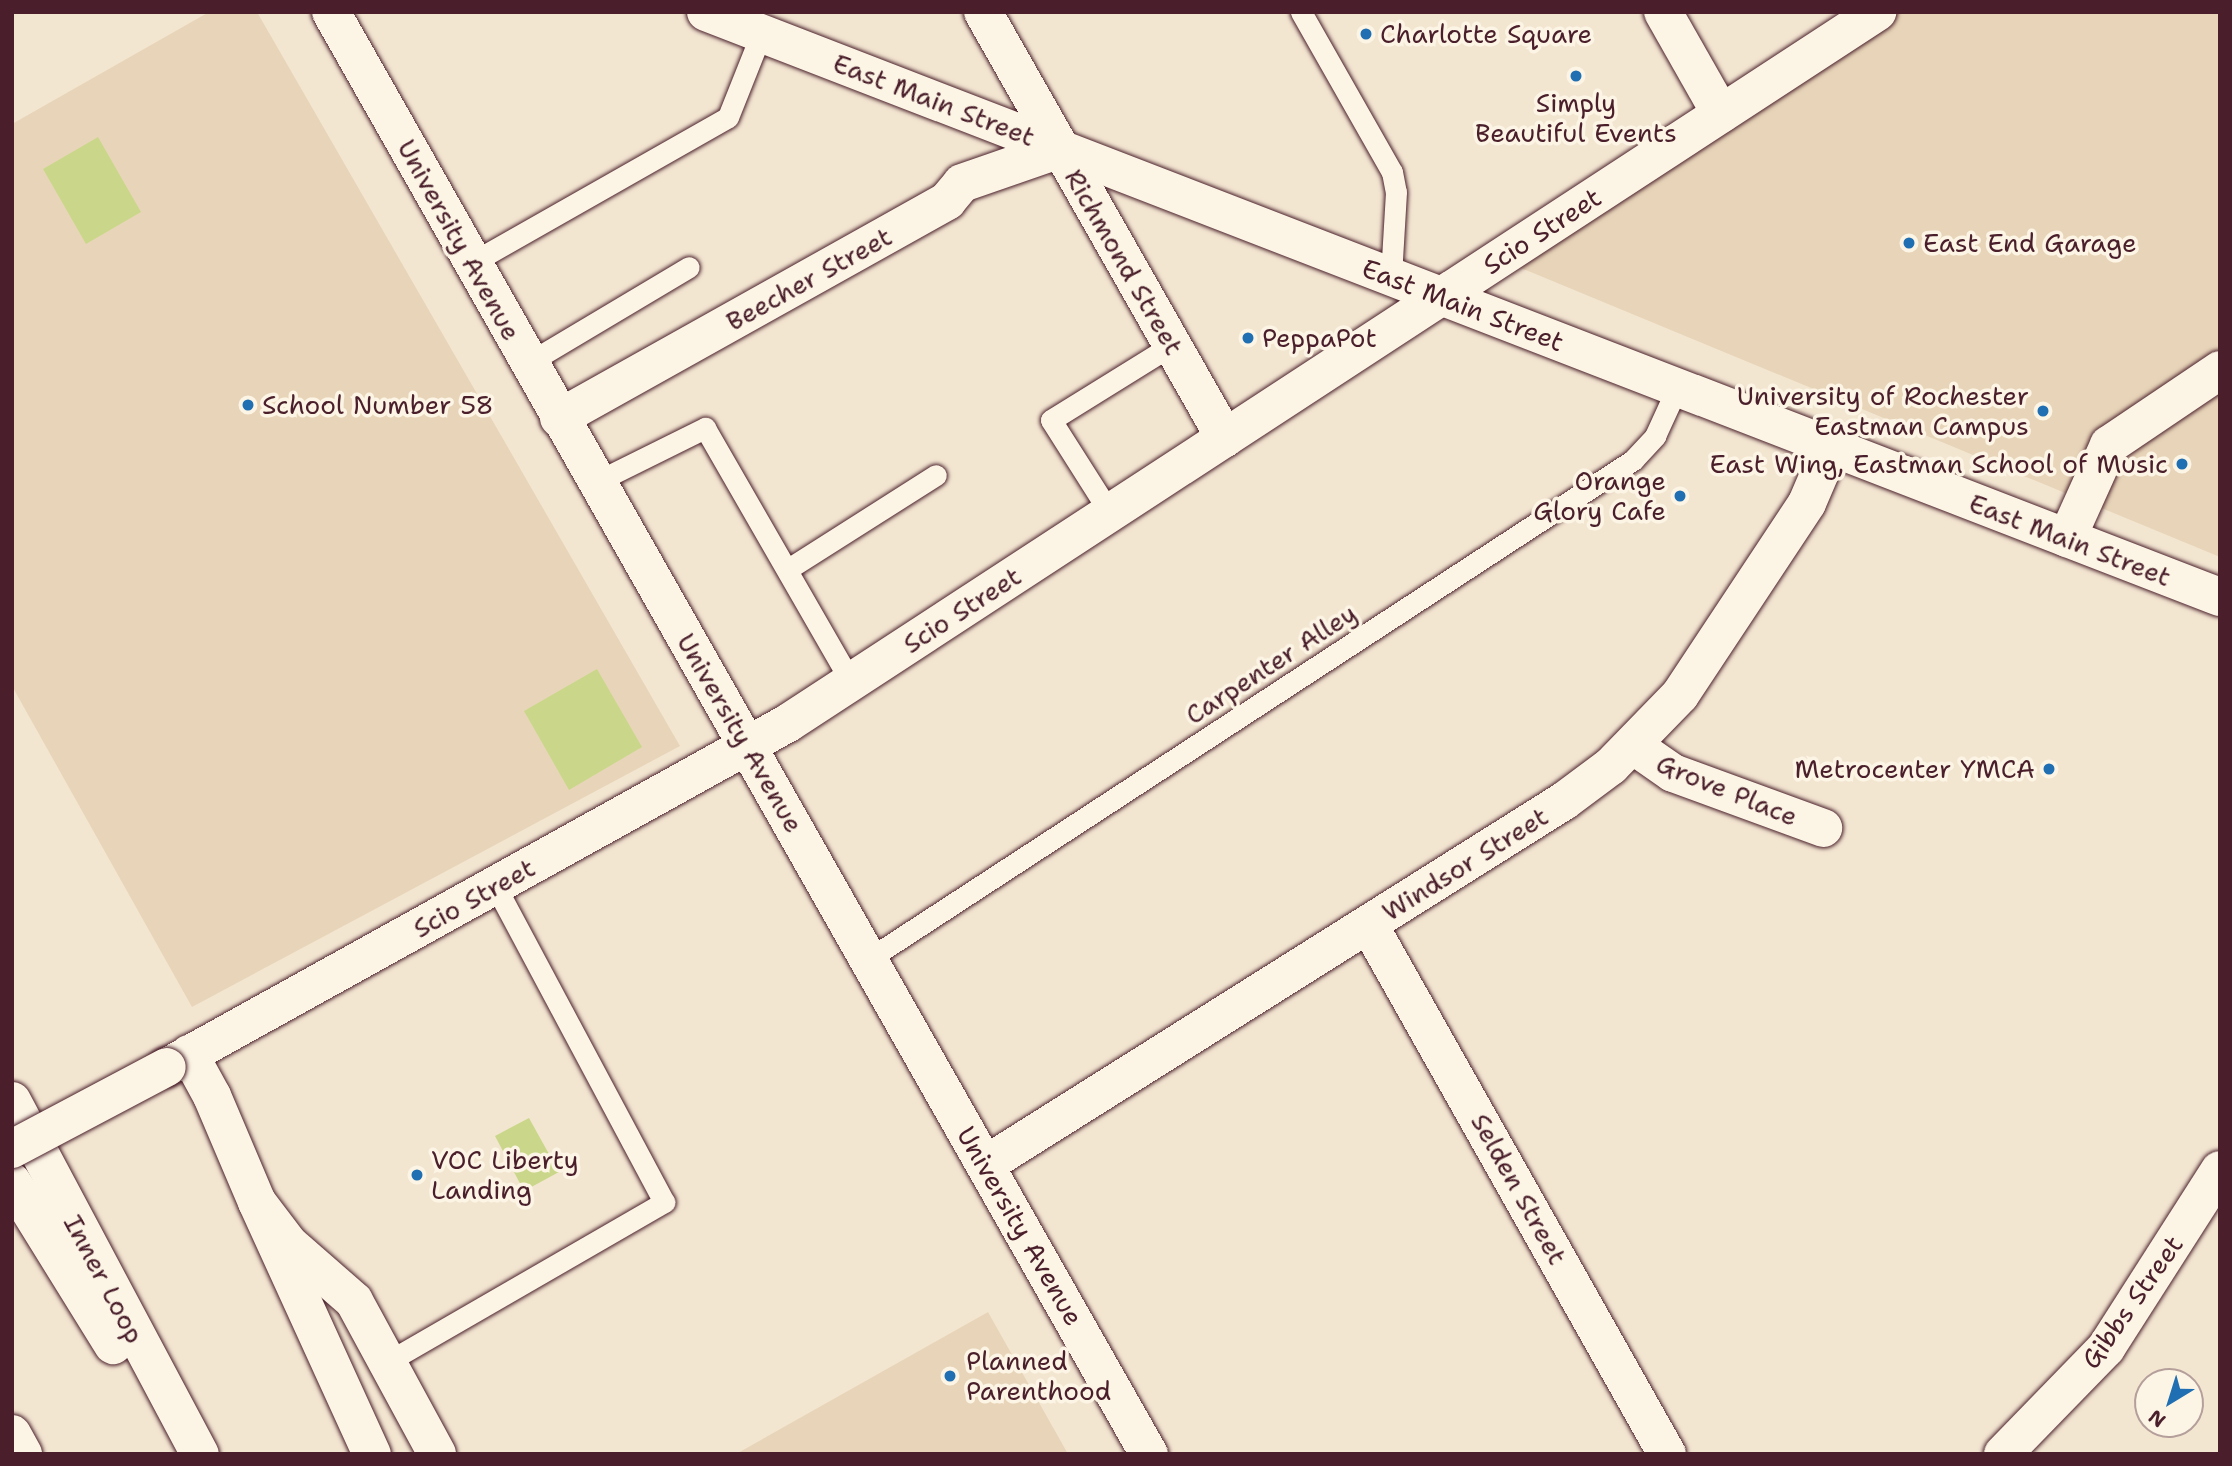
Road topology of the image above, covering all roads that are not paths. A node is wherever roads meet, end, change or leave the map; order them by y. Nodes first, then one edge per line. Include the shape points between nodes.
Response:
1 (331, 12) edge
2 (706, 12) edge
3 (982, 12) edge
4 (1301, 12) edge
5 (1663, 12) edge
6 (1877, 12) edge
7 (761, 34) junction
8 (1721, 114) junction
9 (1060, 149) junction
10 (473, 262) junction
11 (688, 268) dead end
12 (1391, 277) junction
13 (1442, 297) junction
14 (1172, 345) junction
15 (528, 363) junction
16 (2220, 370) edge
17 (1677, 388) junction
18 (559, 418) junction
19 (1225, 438) junction
20 (1831, 447) junction
21 (936, 475) dead end
22 (596, 482) junction
23 (1110, 513) junction
24 (2067, 538) junction
25 (788, 569) junction
26 (2220, 597) edge
27 (851, 682) junction
28 (1634, 746) junction
29 (748, 748) junction
30 (1823, 828) dead end
31 (496, 887) junction
32 (1369, 925) junction
33 (867, 960) junction
34 (178, 1060) junction
35 (12, 1101) edge
36 (12, 1149) edge
37 (985, 1165) junction
38 (2220, 1170) edge
39 (12, 1182) edge
40 (257, 1202) junction
41 (388, 1361) junction
42 (12, 1434) edge
43 (23, 1454) edge
44 (186, 1454) edge
45 (200, 1454) edge
46 (372, 1454) edge
47 (437, 1454) edge
48 (1149, 1454) edge
49 (1667, 1454) edge
50 (2003, 1454) edge

1 - 10 main road, University Avenue
2 - 7 main road, East Main Street
3 - 9 main road, Richmond Street
4 - 12 lane via 1392,172 1396,192
5 - 8 main road
6 - 8 main road, Scio Street
7 - 9 main road, East Main Street
7 - 10 lane via 728,117
8 - 13 main road, Scio Street
9 - 12 main road, East Main Street
9 - 14 main road, Richmond Street
9 - 18 main road, Beecher Street via 962,183 947,201
10 - 15 main road, University Avenue
11 - 15 lane
12 - 13 main road, East Main Street
13 - 17 main road, East Main Street
13 - 19 main road, Scio Street
14 - 19 main road, Richmond Street
14 - 23 lane via 1051,420
15 - 18 main road, University Avenue
16 - 24 main road via 2109,445
17 - 20 main road, East Main Street
17 - 33 lane, Carpenter Alley via 1655,436 1633,460
18 - 22 main road, University Avenue
19 - 23 main road, Scio Street
20 - 24 main road, East Main Street
20 - 28 main road, Windsor Street via 1790,530 1680,695
21 - 25 lane
22 - 25 lane via 705,428
22 - 29 main road, University Avenue
23 - 27 main road, Scio Street
24 - 26 main road, East Main Street
25 - 27 lane
27 - 29 main road, Scio Street
28 - 30 main road, Grove Place via 1673,773
28 - 32 main road, Windsor Street via 1564,801
29 - 31 main road, Scio Street
29 - 33 main road, University Avenue
31 - 34 main road, Scio Street
31 - 41 lane via 664,1202
32 - 37 main road, Windsor Street
32 - 49 main road, Selden Street
33 - 37 main road, University Avenue
34 - 36 main road, Scio Street, bridge
34 - 40 main road via 212,1096
35 - 45 main road, Inner Loop
37 - 48 main road, University Avenue
38 - 50 main road, Gibbs Street via 2106,1348
39 - 44 main road
40 - 41 main road via 289,1244 354,1301
40 - 46 main road
41 - 47 main road
42 - 43 main road

